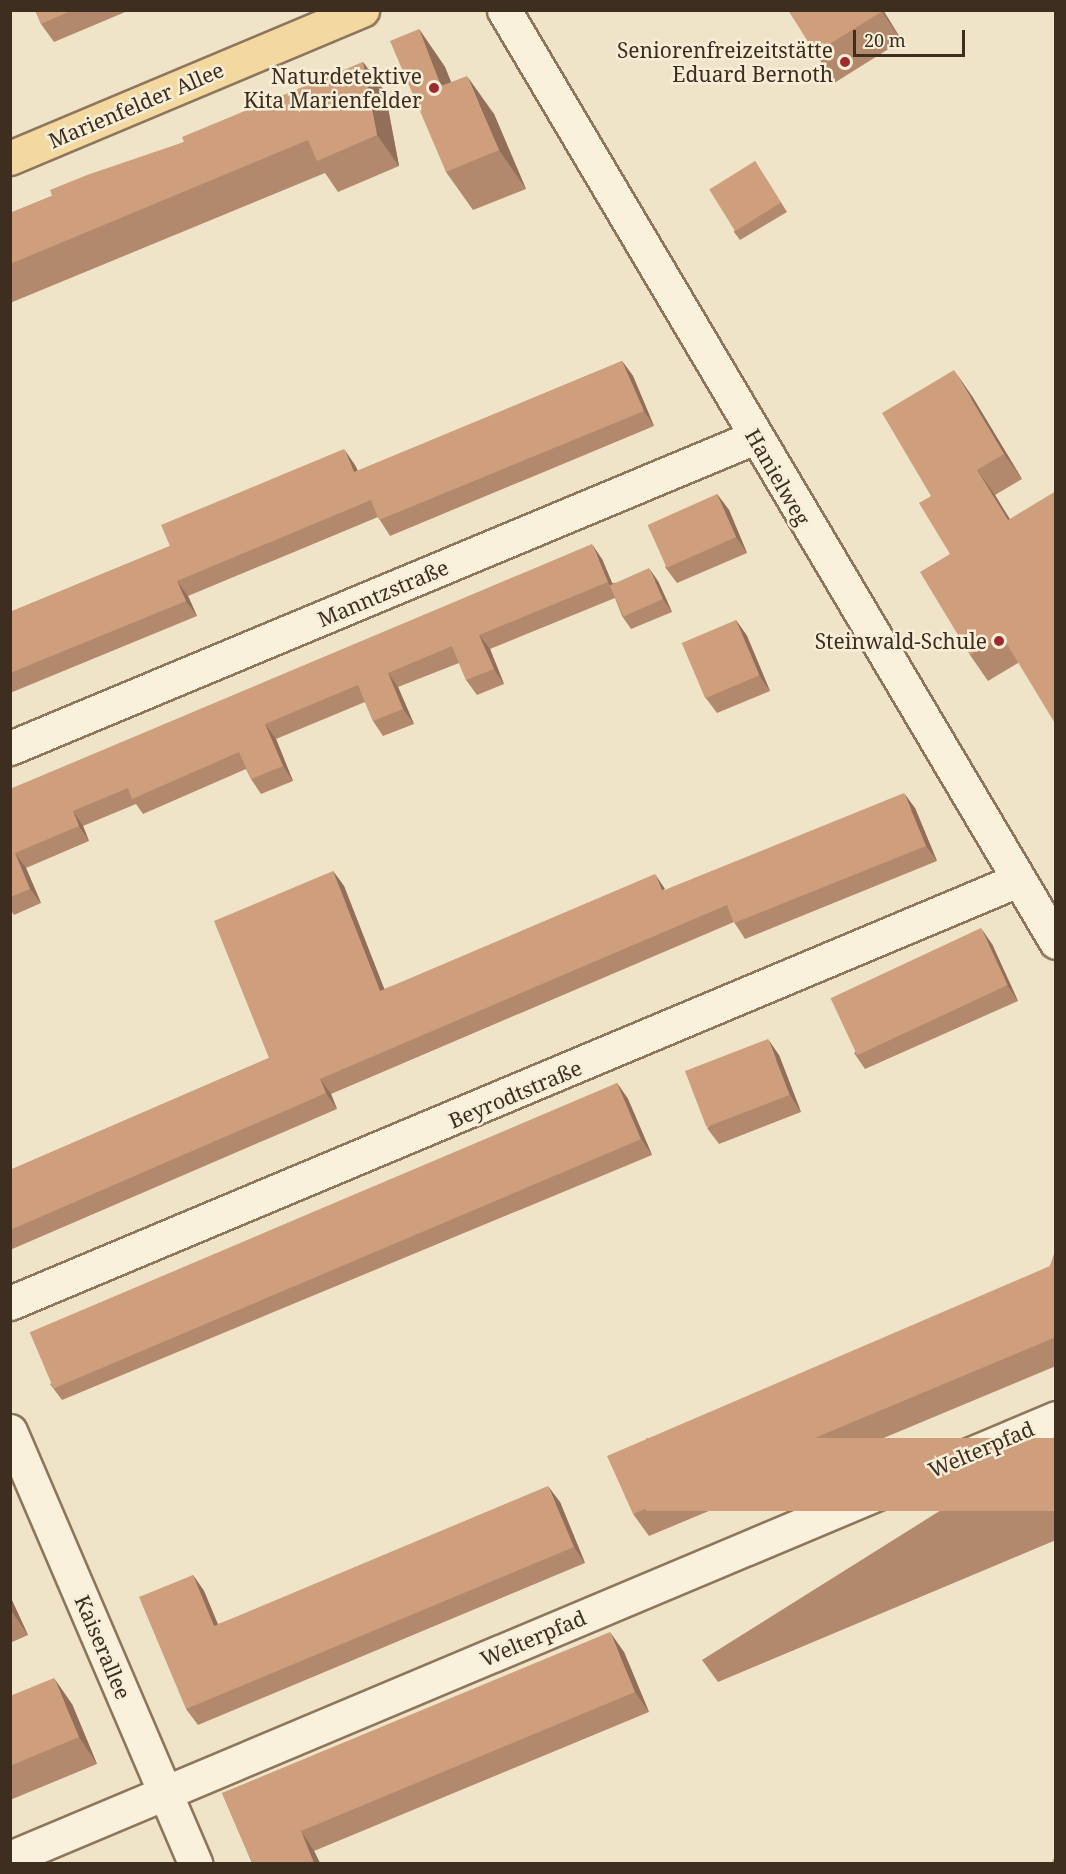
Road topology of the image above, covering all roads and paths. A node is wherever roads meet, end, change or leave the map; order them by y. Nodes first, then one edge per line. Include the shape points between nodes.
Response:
1 (362, 10) edge
2 (504, 10) edge
3 (10, 158) edge
4 (755, 437) junction
5 (10, 748) edge
6 (1018, 880) junction
7 (1056, 942) edge
8 (10, 1303) edge
9 (1056, 1418) edge
10 (10, 1431) edge
11 (166, 1793) junction
12 (10, 1858) edge
13 (196, 1863) edge

1 - 3 main road, Marienfelder Allee
2 - 4 street, Hanielweg
4 - 5 street, Manntzstraße
4 - 6 street, Hanielweg
6 - 7 street, Hanielweg
6 - 8 street, Beyrodtstraße
9 - 11 street, Welterpfad
10 - 11 street, Kaiserallee
11 - 12 street, Welterpfad
11 - 13 street, Kaiserallee

